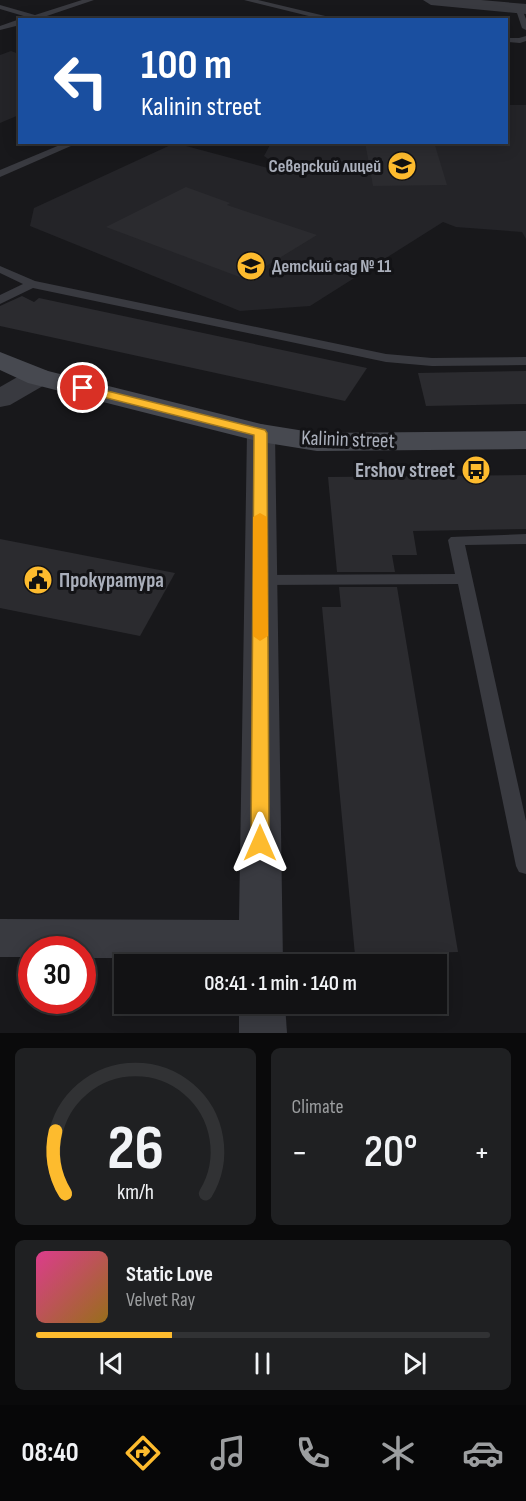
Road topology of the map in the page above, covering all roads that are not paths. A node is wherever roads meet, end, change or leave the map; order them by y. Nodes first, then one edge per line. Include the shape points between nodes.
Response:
1 (90, 0) edge
2 (248, 0) edge
3 (431, 0) edge
4 (0, 7) edge
5 (522, 9) edge
6 (30, 18) edge
7 (329, 18) edge
8 (18, 23) edge
9 (0, 28) edge
10 (526, 28) edge
11 (526, 38) edge
12 (508, 40) edge
13 (71, 144) edge
14 (0, 174) edge
15 (0, 269) edge
16 (32, 284) junction
17 (0, 300) edge
18 (0, 360) edge
19 (526, 361) edge
20 (38, 377) junction
21 (0, 399) edge
22 (261, 433) junction
23 (526, 440) edge
24 (526, 539) edge
25 (464, 579) junction
26 (260, 580) junction
27 (526, 866) edge
28 (0, 938) edge
29 (260, 952) edge
30 (262, 1014) edge
31 (263, 1033) edge

1 - 6 lane
2 - 7 lane
3 - 5 street
4 - 6 lane
5 - 10 lane
8 - 9 lane
11 - 12 lane
13 - 14 lane
15 - 16 lane
16 - 17 lane
16 - 19 lane via 386,358 432,362
18 - 20 main road, Kalinin street
20 - 21 street
20 - 22 main road, Kalinin street
22 - 23 main road, Kalinin street via 317,442
22 - 26 street
24 - 25 lane via 456,540
25 - 26 lane
25 - 27 lane
26 - 29 street
28 - 29 street
30 - 31 street

